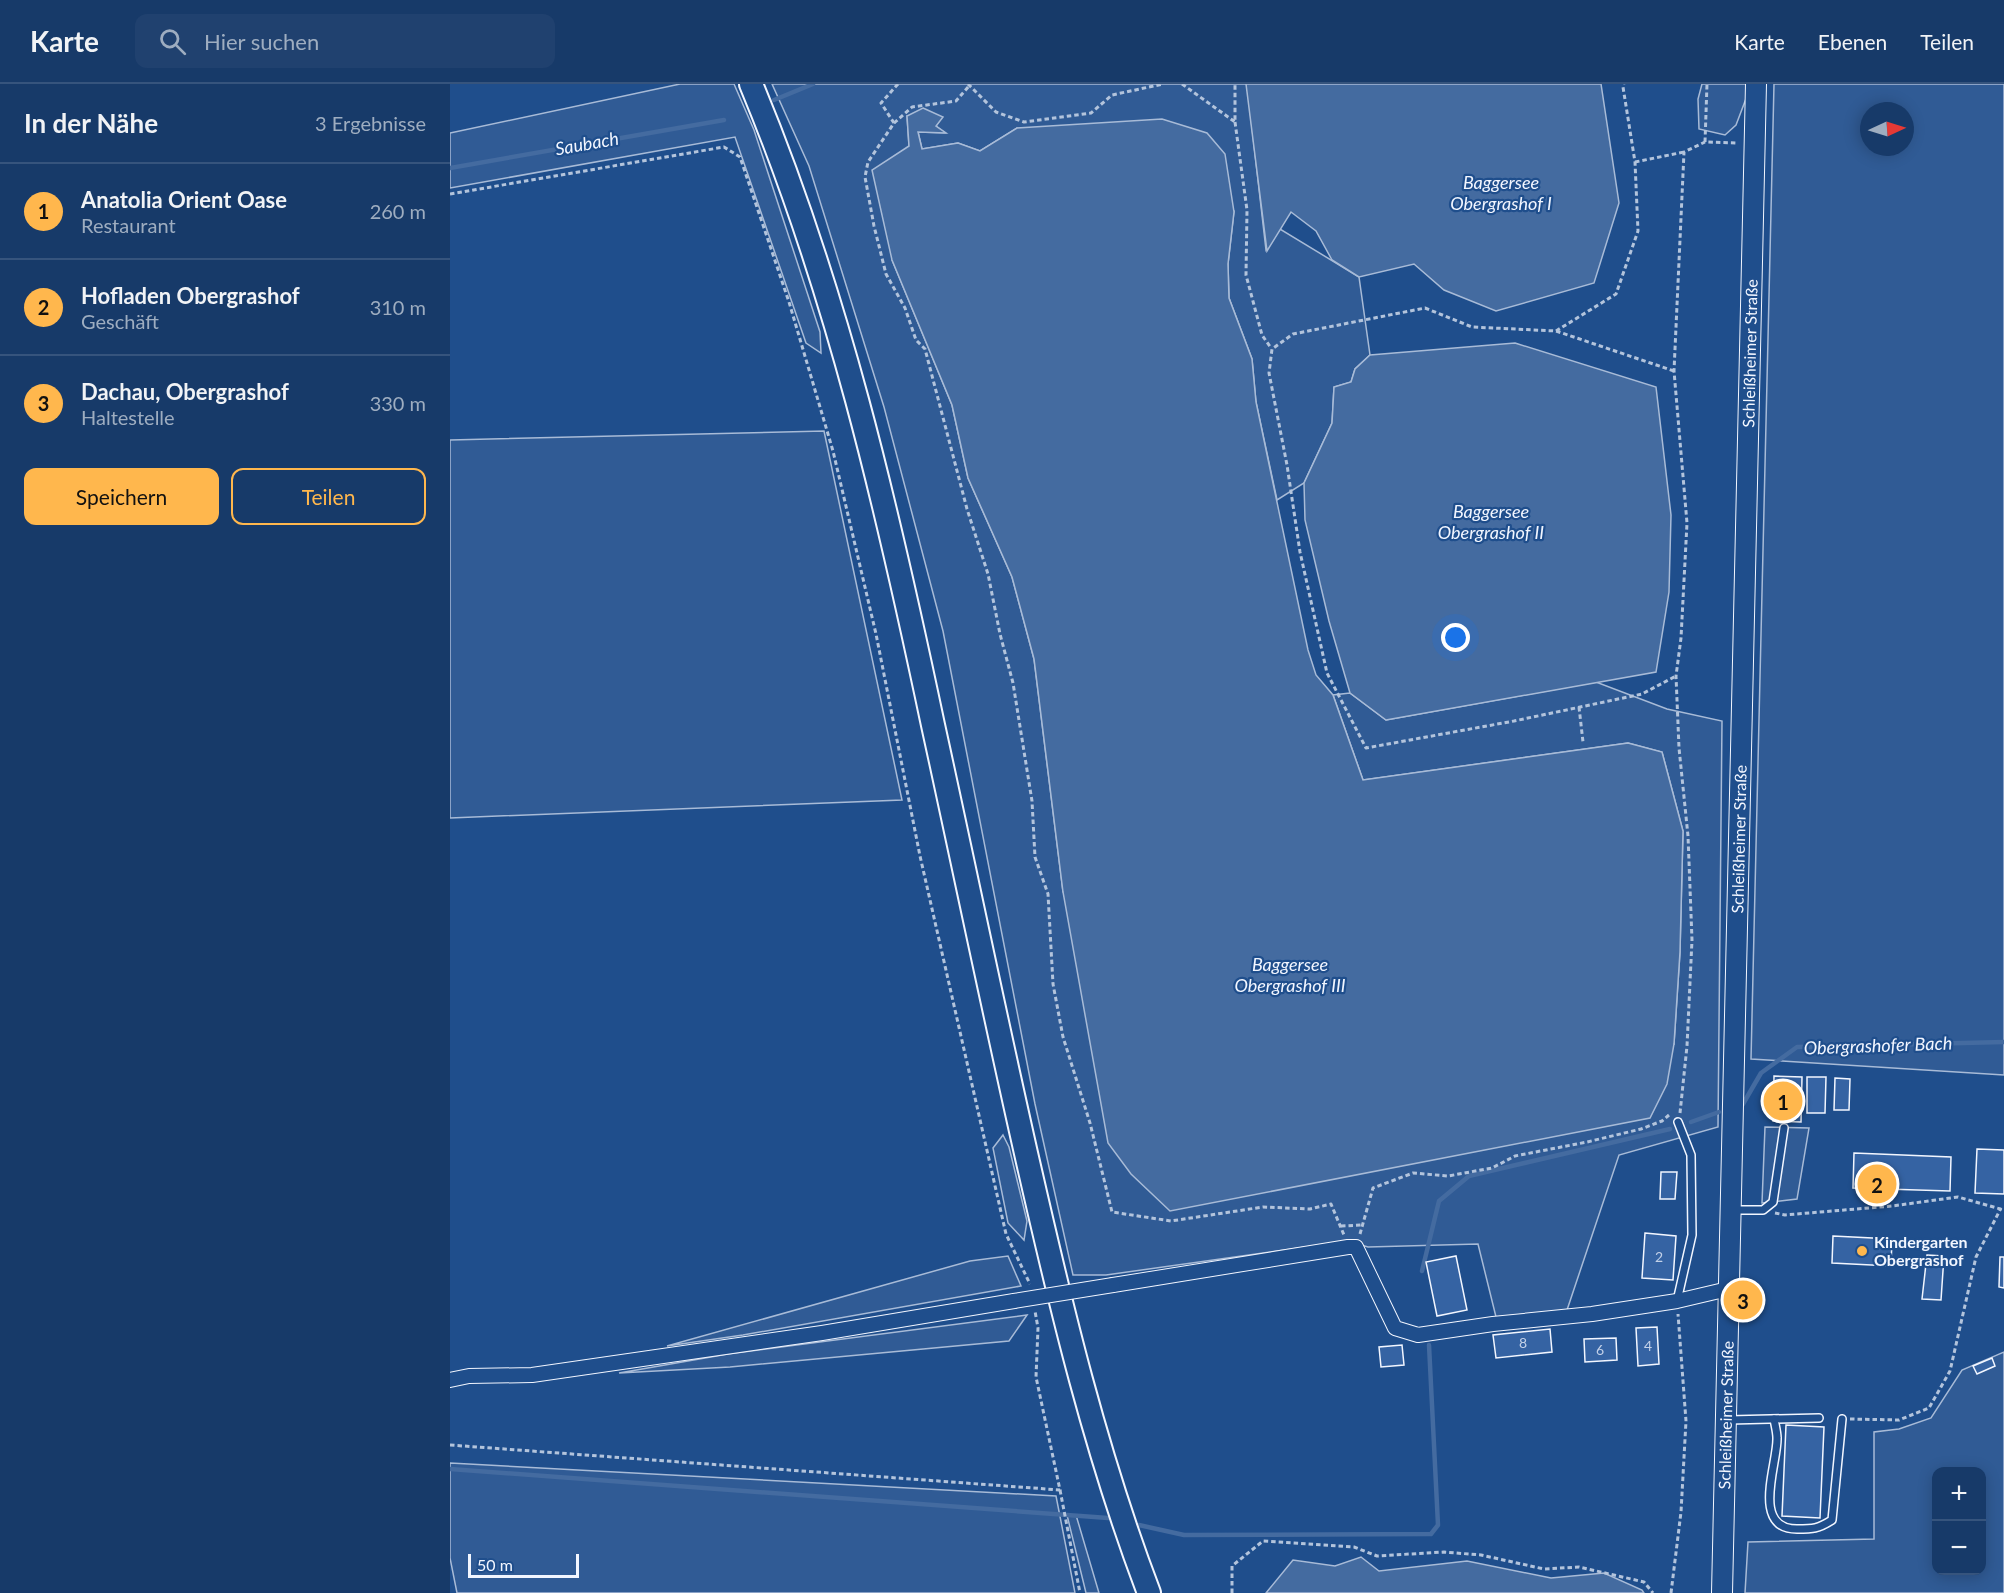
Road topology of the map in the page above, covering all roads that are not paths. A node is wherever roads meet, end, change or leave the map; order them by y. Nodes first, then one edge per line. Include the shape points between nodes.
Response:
1 (751, 84) edge
2 (1756, 84) edge
3 (1678, 1122) road end
4 (1784, 1128) dead end
5 (1730, 1210) junction
6 (1728, 1289) junction
7 (1677, 1300) junction
8 (450, 1380) edge
9 (1820, 1418) dead end
10 (1774, 1419) junction
11 (1842, 1419) road end
12 (1725, 1420) junction
13 (1149, 1593) edge
14 (1722, 1593) edge

1 - 13 highway via 784,165 828,297 867,433 1050,1257 1105,1462
2 - 5 main road, Schleißheimer Straße
3 - 7 lane via 1691,1155 1692,1235
4 - 5 lane via 1773,1202 1763,1210
5 - 6 main road, Schleißheimer Straße
6 - 7 street
6 - 12 main road, Schleißheimer Straße
7 - 8 street, bridge via 1418,1335 1395,1328 1352,1247 822,1333 532,1375
9 - 10 lane
10 - 11 lane via 1778,1439 1769,1502 1775,1519 1792,1529 1818,1529 1832,1520
10 - 12 lane
12 - 14 main road, Schleißheimer Straße

